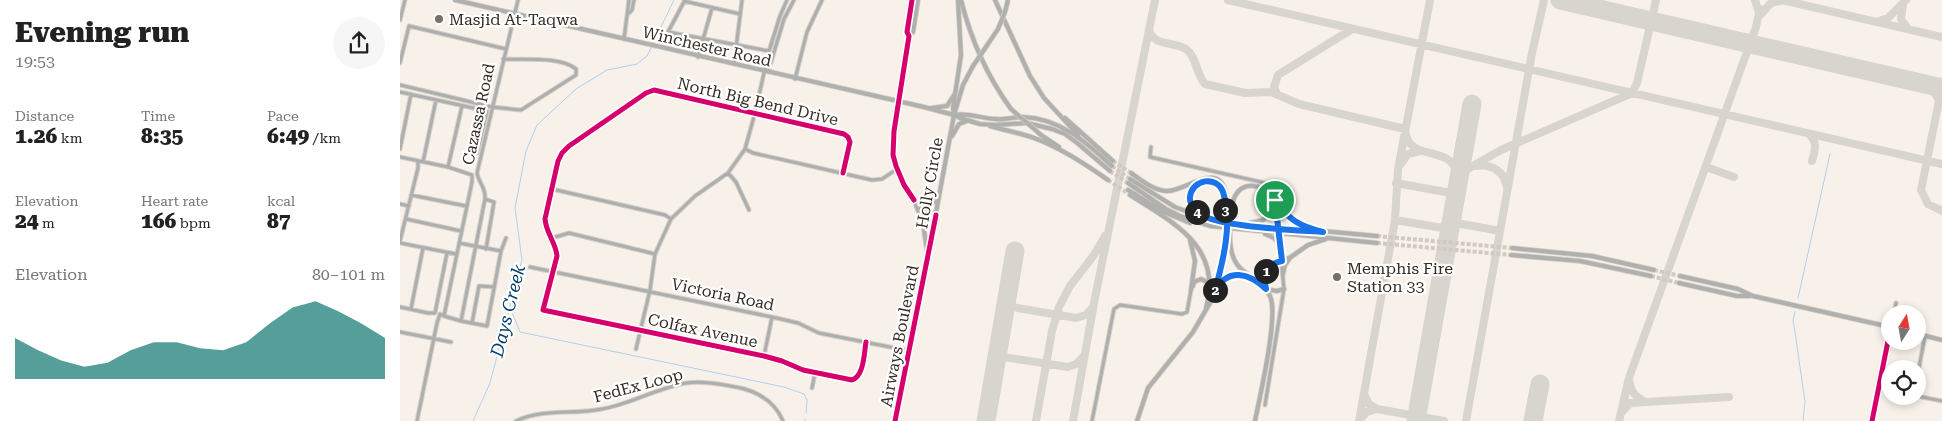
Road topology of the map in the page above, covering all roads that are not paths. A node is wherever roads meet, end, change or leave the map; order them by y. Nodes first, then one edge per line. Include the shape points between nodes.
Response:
1 (405, 0) edge
2 (455, 0) edge
3 (518, 0) edge
4 (629, 0) edge
5 (634, 0) edge
6 (742, 0) edge
7 (787, 0) edge
8 (794, 0) edge
9 (822, 0) edge
10 (912, 0) edge
11 (918, 0) edge
12 (960, 0) edge
13 (995, 0) edge
14 (1008, 0) edge
15 (684, 1) edge
16 (712, 8) junction
17 (629, 13) junction
18 (515, 14) junction
19 (740, 14) junction
20 (400, 20) edge
21 (910, 36) junction
22 (624, 39) junction
23 (703, 40) junction
24 (738, 47) junction
25 (506, 49) junction
26 (769, 51) junction
27 (698, 57) junction
28 (503, 59) junction
29 (400, 63) edge
30 (734, 65) junction
31 (766, 72) junction
32 (959, 78) junction
33 (795, 79) junction
34 (400, 85) edge
35 (400, 92) edge
36 (411, 94) junction
37 (436, 100) junction
38 (899, 102) junction
39 (462, 106) junction
40 (492, 107) junction
41 (1052, 107) junction
42 (929, 108) junction
43 (755, 113) junction
44 (954, 114) junction
45 (969, 121) junction
46 (980, 124) junction
47 (949, 143) junction
48 (1086, 144) junction
49 (1152, 147) dead end
50 (400, 148) edge
51 (744, 149) junction
52 (477, 152) dead end
53 (400, 157) edge
54 (1078, 159) junction
55 (418, 161) junction
56 (1113, 161) tunnel mouth
57 (423, 162) junction
58 (1112, 166) tunnel mouth
59 (448, 167) junction
60 (897, 170) junction
61 (1110, 172) tunnel mouth
62 (728, 173) junction
63 (843, 173) junction
64 (1131, 174) tunnel mouth
65 (1108, 180) tunnel mouth
66 (552, 189) junction
67 (411, 195) junction
68 (940, 195) junction
69 (485, 199) junction
70 (914, 200) junction
71 (1275, 200) junction
72 (400, 204) edge
73 (409, 206) junction
74 (466, 206) junction
75 (920, 207) junction
76 (749, 210) dead end
77 (936, 216) junction
78 (671, 218) junction
79 (406, 219) junction
80 (1207, 219) junction
81 (1230, 221) junction
82 (924, 224) junction
83 (1244, 224) junction
84 (1210, 226) junction
85 (1278, 228) junction
86 (461, 231) junction
87 (402, 232) edge
88 (1261, 232) junction
89 (1323, 232) junction
90 (1278, 233) junction
91 (1186, 234) junction
92 (1377, 236) tunnel mouth
93 (506, 238) dead end
94 (552, 238) junction
95 (1228, 238) junction
96 (1330, 238) junction
97 (400, 242) edge
98 (459, 243) junction
99 (1377, 243) tunnel mouth
100 (1280, 245) junction
101 (476, 247) junction
102 (423, 248) junction
103 (486, 248) junction
104 (1512, 248) tunnel mouth
105 (501, 251) junction
106 (447, 253) junction
107 (456, 254) junction
108 (655, 254) junction
109 (1511, 255) tunnel mouth
110 (928, 256) junction
111 (1291, 256) junction
112 (1282, 261) junction
113 (530, 267) dead end
114 (444, 269) junction
115 (1654, 270) tunnel mouth
116 (453, 271) junction
117 (553, 272) junction
118 (1283, 274) junction
119 (1651, 276) tunnel mouth
120 (1680, 276) tunnel mouth
121 (1251, 278) junction
122 (1679, 282) tunnel mouth
123 (494, 287) junction
124 (1266, 289) junction
125 (1284, 289) junction
126 (650, 290) junction
127 (1191, 290) junction
128 (1215, 291) junction
129 (1209, 294) junction
130 (1753, 296) junction
131 (400, 307) edge
132 (411, 309) junction
133 (1205, 313) junction
134 (444, 316) junction
135 (772, 317) junction
136 (461, 321) junction
137 (472, 323) junction
138 (1881, 325) edge
139 (640, 329) junction
140 (400, 332) edge
141 (1926, 336) edge
142 (434, 339) junction
143 (1942, 340) edge
144 (451, 342) dead end
145 (866, 342) junction
146 (636, 349) dead end
147 (1886, 350) edge
148 (910, 352) junction
149 (764, 356) junction
150 (815, 373) junction
151 (812, 388) dead end
152 (1926, 398) edge
153 (1942, 401) edge
154 (1266, 406) dead end
155 (417, 421) edge
156 (516, 421) edge
157 (783, 421) edge
158 (895, 421) edge
159 (1092, 421) edge
160 (1136, 421) edge
161 (1255, 421) edge
162 (1872, 421) edge

1 - 20 street
2 - 18 main road, Winchester Road
3 - 18 street, Cazassa Road
4 - 17 street
5 - 17 street
6 - 19 street
7 - 26 street
8 - 31 street
9 - 33 street via 807,32
10 - 21 main road, Airways Boulevard via 907,32
11 - 21 main road, Airways Boulevard
12 - 32 main road via 962,55
12 - 54 main road, bridge via 993,84 1011,110
13 - 41 main road via 1030,76
14 - 44 main road, bridge via 998,29 963,85
15 - 16 street
15 - 23 street via 668,32
16 - 19 street
16 - 23 street
17 - 22 street
18 - 22 main road, Winchester Road
18 - 25 street, Cazassa Road
19 - 24 street
21 - 38 main road, Airways Boulevard
22 - 27 main road, Winchester Road
23 - 24 street
23 - 27 street
24 - 26 street
24 - 30 street
25 - 28 street, Cazassa Road
25 - 29 street via 409,26
26 - 31 street
27 - 30 main road, Winchester Road
28 - 40 street, Cazassa Road
28 - 40 street via 552,60 570,65 577,73 527,108
30 - 31 main road, Winchester Road
31 - 33 main road, Winchester Road
31 - 43 street
32 - 42 main road via 950,103
32 - 44 main road
33 - 38 main road, Winchester Road
34 - 40 street
35 - 36 street
36 - 37 street
36 - 50 street
37 - 39 street
37 - 57 street
38 - 42 main road, Winchester Road
38 - 60 main road, Airways Boulevard via 893,144
39 - 52 street via 487,111
39 - 59 street
40 - 69 street, Cazassa Road via 477,173 486,191
41 - 48 main road
41 - 56 main road
42 - 44 main road, Winchester Road
43 - 51 street
43 - 63 street, North Big Bend Drive via 846,135 850,142
43 - 66 street, North Big Bend Drive via 654,90 568,146 558,161
44 - 45 main road, Winchester Road
44 - 47 main road, Holly Circle
44 - 48 main road, Winchester Road via 995,120 1023,117 1040,120 1066,129
45 - 46 main road, Winchester Road
45 - 47 main road via 959,124
46 - 54 main road via 1032,137
46 - 61 main road, Winchester Road via 1027,123 1052,129 1076,142
47 - 68 main road, Holly Circle
48 - 58 main road, Winchester Road
49 - 71 street via 1150,157 1274,185
51 - 62 street
51 - 63 street
53 - 55 street
54 - 65 main road
55 - 57 street
55 - 67 street
57 - 59 street
59 - 74 street via 472,174
60 - 63 street via 882,179 872,180
60 - 70 main road, Airways Boulevard
62 - 76 street via 736,182
62 - 78 street
64 - 81 main road via 1149,186 1166,191 1206,178 1216,180 1224,187
66 - 78 street
66 - 94 street via 545,219
67 - 73 street
67 - 74 street
68 - 70 main road via 931,205
68 - 77 main road, Holly Circle
69 - 101 street, Cazassa Road
69 - 103 street via 494,202
70 - 75 main road, Airways Boulevard
70 - 82 main road, Airways Boulevard
71 - 85 street
71 - 89 main road via 1289,218
72 - 73 street
73 - 79 street
74 - 86 street
75 - 77 main road, Airways Boulevard
75 - 82 main road via 925,217
77 - 110 main road, Holly Circle
78 - 108 street
79 - 86 street
79 - 87 street
80 - 83 main road
80 - 84 main road via 1175,207 1129,181 1166,209
80 - 95 main road, bridge via 1193,208 1190,197 1198,184 1207,181 1222,190
81 - 83 main road via 1239,190 1258,186 1269,195 1270,210 1264,220
81 - 95 main road, bridge
82 - 110 main road, Airways Boulevard
83 - 85 main road
84 - 88 main road
84 - 91 main road via 1176,218 1129,192
85 - 89 main road
85 - 90 street
86 - 98 street
87 - 97 street
88 - 90 main road
88 - 100 main road via 1273,237
89 - 92 main road
90 - 96 main road
90 - 100 street
91 - 127 main road via 1192,244 1195,261
91 - 129 main road via 1206,263
93 - 105 street
94 - 108 street via 569,233
94 - 117 street via 557,247
95 - 121 main road via 1235,261
95 - 128 main road
96 - 99 main road
96 - 111 main road via 1308,245
97 - 102 street
98 - 101 street
98 - 107 street
100 - 112 street
101 - 103 street
101 - 136 street, Cazassa Road
102 - 106 street
102 - 132 street
103 - 105 street
104 - 115 main road via 1592,256
105 - 123 street
106 - 107 street
106 - 114 street
107 - 116 street
108 - 126 street
109 - 119 main road via 1580,261
110 - 148 main road, Airways Boulevard
111 - 112 main road
111 - 118 main road
112 - 118 street
112 - 124 main road via 1270,265 1267,270
113 - 117 street, Victoria Road
114 - 116 street
114 - 132 street via 435,313
116 - 134 street
117 - 126 street, Victoria Road
117 - 139 street, Colfax Avenue via 543,310
118 - 125 street
120 - 130 main road via 1738,289
121 - 124 main road
121 - 128 main road via 1228,276
122 - 130 main road via 1737,296
123 - 137 street via 482,285 478,288
123 - 137 street via 487,326
124 - 125 main road
124 - 161 main road via 1274,314
125 - 154 street
126 - 135 street, Victoria Road
126 - 139 street
127 - 129 main road via 1194,282 1204,280
127 - 159 street via 1188,308 1182,314 1124,305 1114,309
128 - 133 main road
129 - 133 main road
130 - 138 main road
131 - 132 street
133 - 160 main road via 1148,388
134 - 136 street
134 - 142 street via 440,314
135 - 145 street, Victoria Road
135 - 149 street
136 - 137 street
139 - 146 street
139 - 149 street, Colfax Avenue
140 - 142 street
141 - 143 main road
142 - 144 street
142 - 155 street
145 - 148 street, Victoria Road
145 - 150 street, Colfax Avenue via 860,374 856,379
147 - 162 main road
148 - 158 main road, Airways Boulevard
149 - 150 street, Colfax Avenue
150 - 151 street
152 - 153 street
156 - 157 street, FedEx Loop via 537,414 604,409 673,386 700,382 743,388 759,394 775,408

